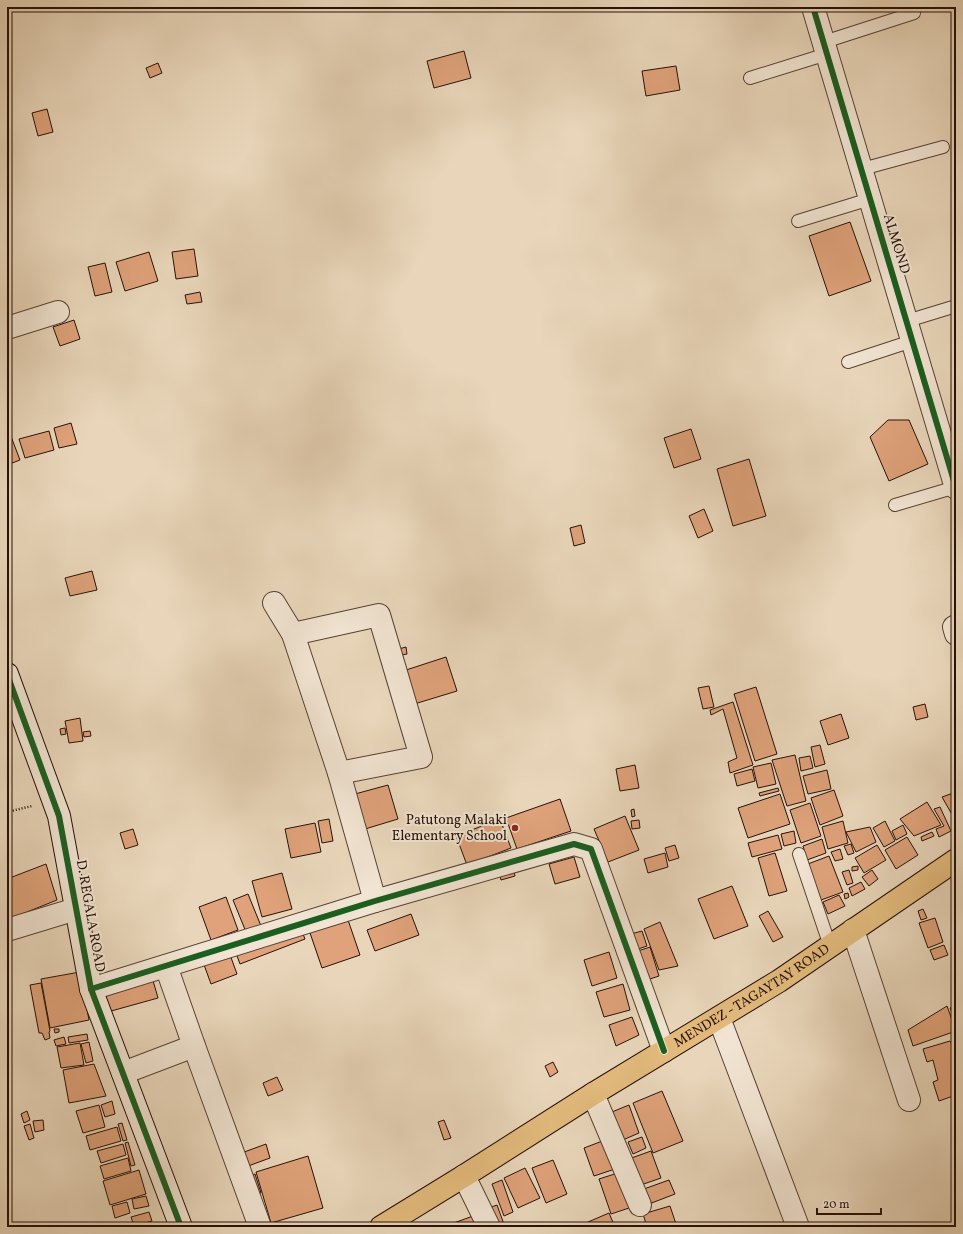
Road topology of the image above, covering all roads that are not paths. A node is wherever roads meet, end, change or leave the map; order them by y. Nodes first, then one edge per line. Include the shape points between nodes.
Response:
1 (813, 7) edge
2 (914, 13) dead end
3 (826, 48) junction
4 (750, 78) dead end
5 (943, 147) dead end
6 (862, 169) junction
7 (870, 199) junction
8 (798, 221) dead end
9 (956, 306) edge
10 (58, 312) dead end
11 (7, 328) edge
12 (910, 331) junction
13 (848, 362) dead end
14 (954, 478) edge
15 (895, 505) dead end
16 (274, 603) dead end
17 (956, 626) edge
18 (293, 634) junction
19 (956, 634) edge
20 (7, 674) edge
21 (339, 773) junction
22 (799, 854) dead end
23 (954, 865) edge
24 (375, 901) junction
25 (76, 909) junction
26 (7, 930) edge
27 (853, 930) junction
28 (830, 946) junction
29 (166, 966) junction
30 (91, 989) junction
31 (719, 1018) junction
32 (194, 1046) junction
33 (664, 1052) junction
34 (123, 1073) junction
35 (593, 1094) junction
36 (909, 1100) dead end
37 (464, 1176) junction
38 (640, 1205) dead end
39 (182, 1227) edge
40 (260, 1227) edge
41 (381, 1227) edge
42 (489, 1227) edge
43 (798, 1227) edge

1 - 3 street, ALMOND
2 - 3 lane
3 - 4 lane
3 - 6 street, ALMOND
5 - 6 lane
6 - 7 street, ALMOND
7 - 8 lane
7 - 12 street, ALMOND
9 - 12 lane
10 - 11 street
12 - 13 lane
12 - 14 street, ALMOND
14 - 15 lane
16 - 18 street
17 - 19 street
18 - 21 street
18 - 21 street via 379,615 420,757
20 - 25 street, D. REGALA ROAD via 59,816
21 - 24 street
22 - 28 lane
23 - 27 main road, MENDEZ - TAGAYTAY ROAD
24 - 29 street
24 - 33 street via 574,844 590,849
25 - 26 street
25 - 30 street, D. REGALA ROAD
27 - 28 main road, MENDEZ - TAGAYTAY ROAD
27 - 36 street
28 - 31 main road, MENDEZ - TAGAYTAY ROAD
29 - 30 street
29 - 32 street
30 - 34 street, D. REGALA ROAD
31 - 33 main road, MENDEZ - TAGAYTAY ROAD
31 - 43 street
32 - 34 street
32 - 40 street
33 - 35 main road, MENDEZ - TAGAYTAY ROAD
34 - 39 street, D. REGALA ROAD
35 - 37 main road, MENDEZ - TAGAYTAY ROAD
35 - 38 street
37 - 41 main road, MENDEZ - TAGAYTAY ROAD
37 - 42 street

